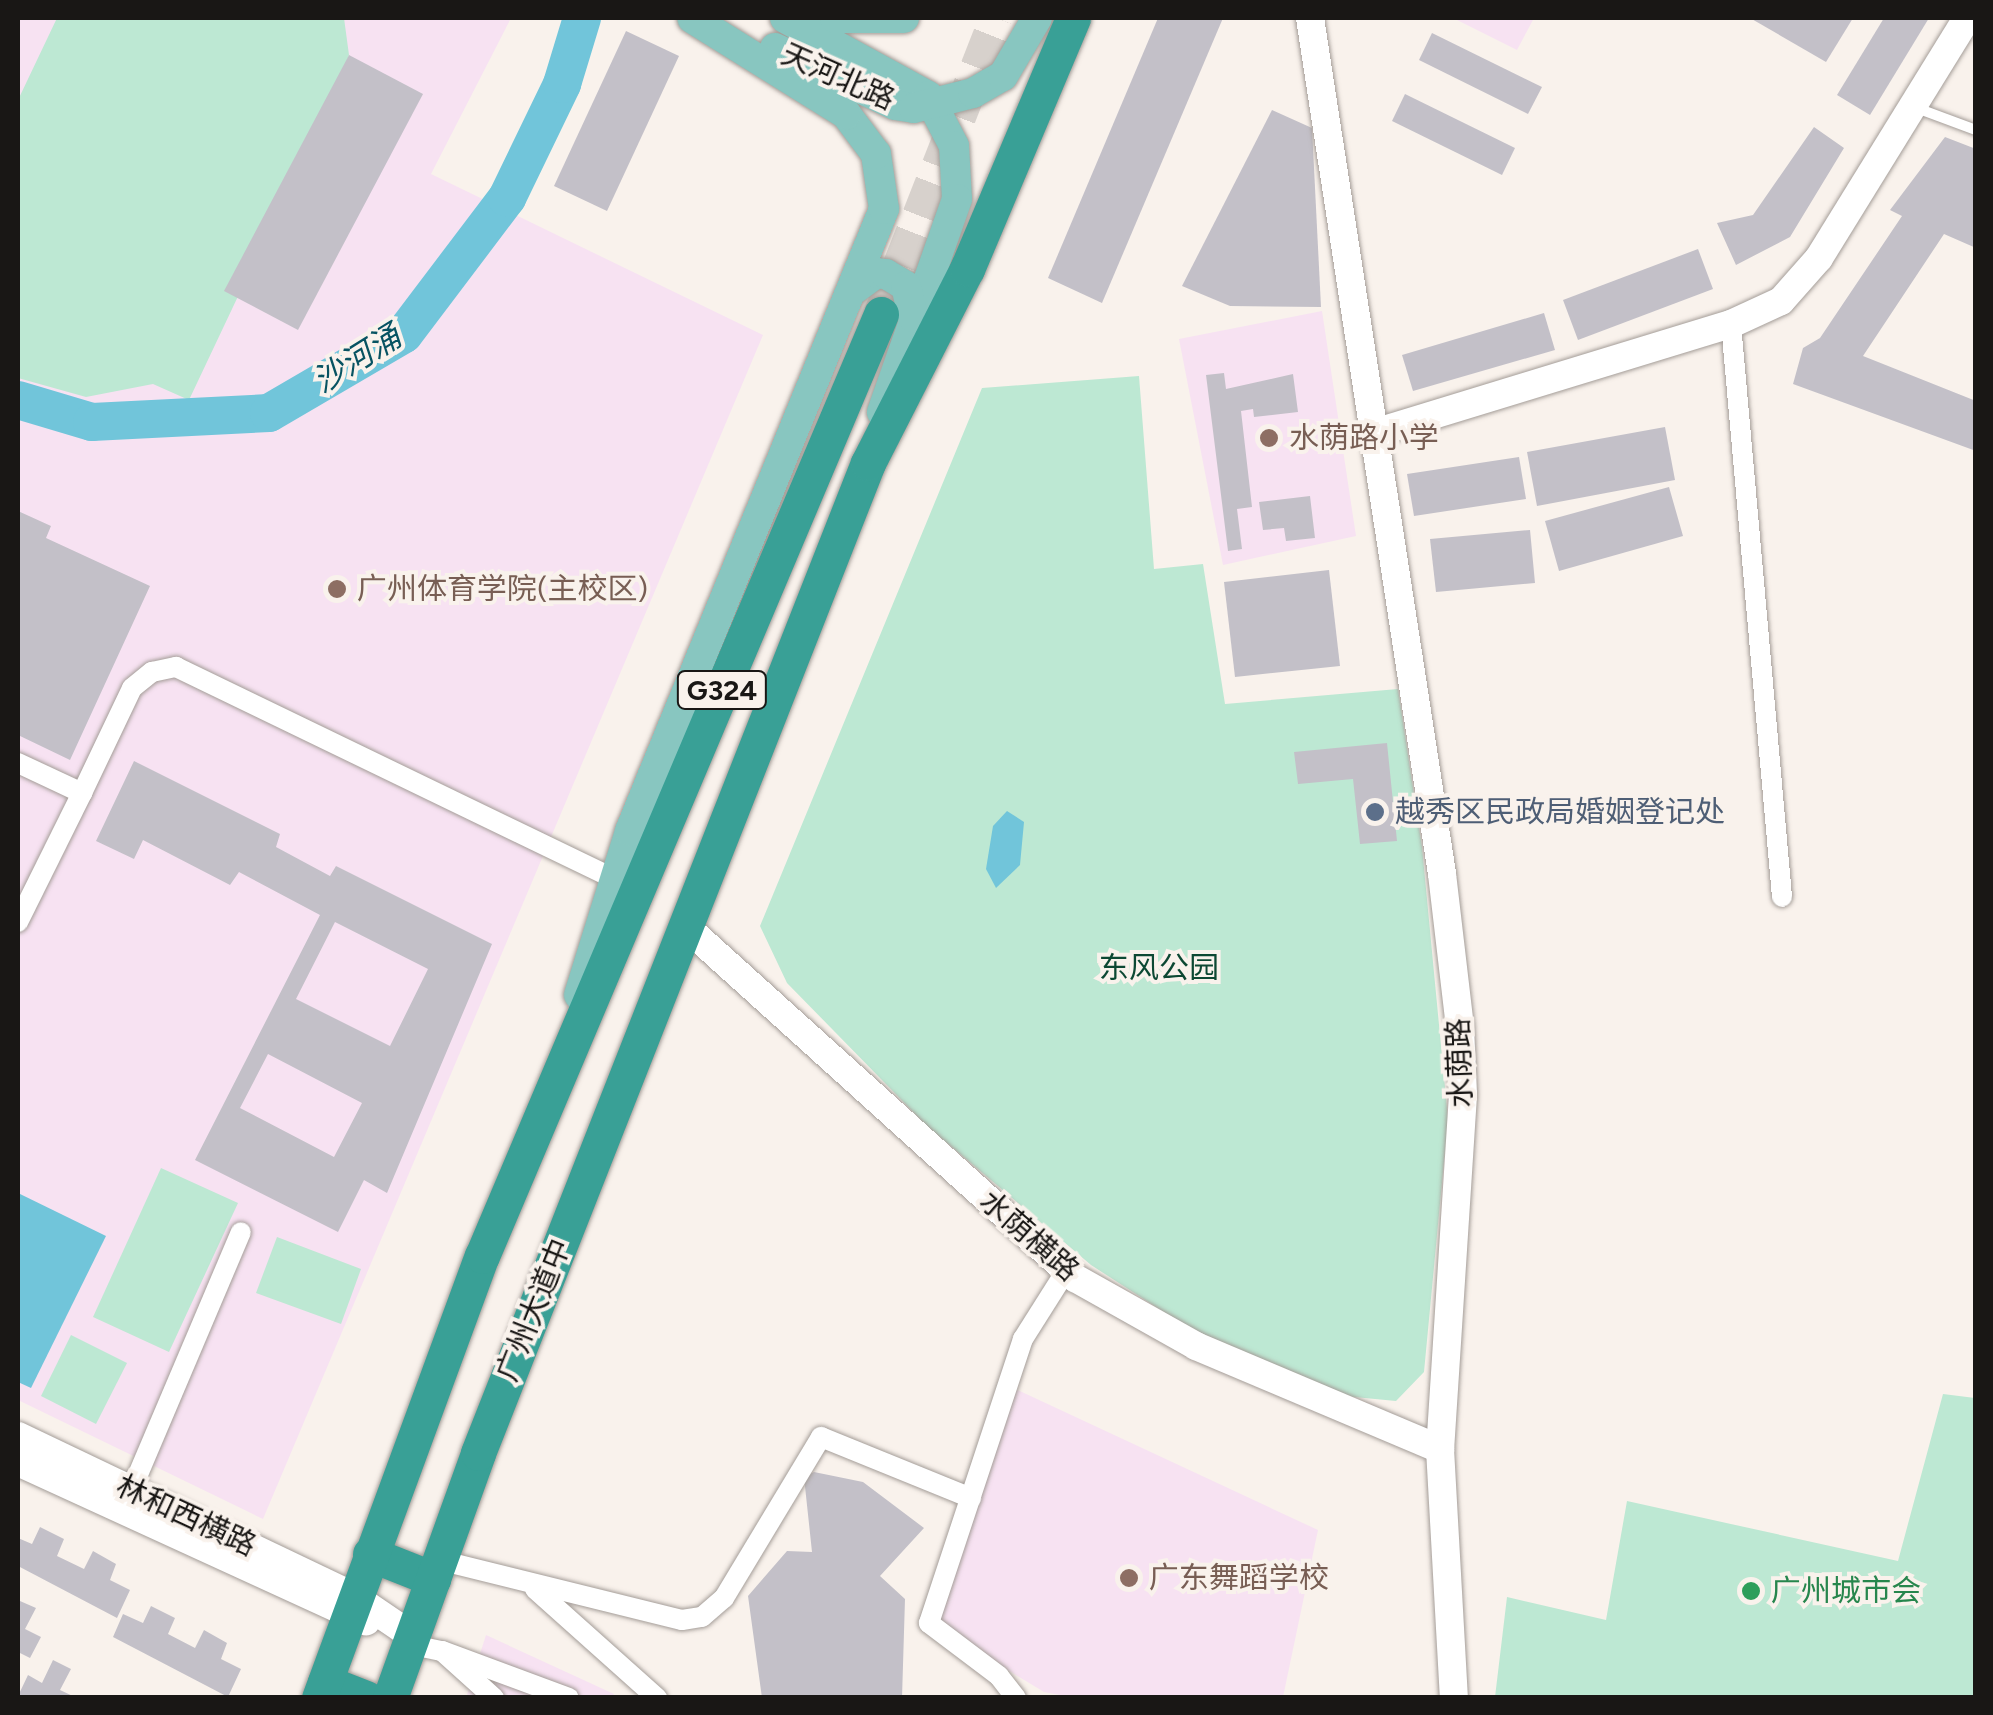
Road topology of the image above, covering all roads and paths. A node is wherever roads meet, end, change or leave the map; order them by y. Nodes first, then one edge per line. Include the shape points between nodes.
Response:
1 (692, 18) edge
2 (708, 18) edge
3 (785, 18) edge
4 (835, 18) edge
5 (904, 18) edge
6 (1037, 18) edge
7 (1073, 18) edge
8 (1310, 18) edge
9 (1967, 18) edge
10 (925, 102) junction
11 (1913, 106) junction
12 (1976, 130) edge
13 (853, 290) junction
14 (897, 315) junction
15 (1731, 324) junction
16 (1374, 433) junction
17 (868, 462) junction
18 (18, 763) edge
19 (82, 793) junction
20 (613, 878) junction
21 (1782, 897) dead end
22 (18, 922) edge
23 (684, 925) junction
24 (560, 1064) junction
25 (241, 1232) dead end
26 (1066, 1272) junction
27 (18, 1436) edge
28 (1440, 1449) junction
29 (18, 1462) edge
30 (131, 1491) junction
31 (970, 1498) junction
32 (370, 1554) junction
33 (436, 1569) junction
34 (528, 1582) junction
35 (352, 1606) junction
36 (420, 1643) junction
37 (322, 1690) edge
38 (366, 1698) edge
39 (390, 1698) edge
40 (494, 1698) edge
41 (569, 1698) edge
42 (657, 1698) edge
43 (1016, 1698) edge
44 (1454, 1698) edge

1 - 13 main road via 846,114 867,135 886,194
2 - 10 main road, 天河北路 via 895,105
3 - 10 main road, 天河北路
4 - 5 main road
6 - 10 main road via 1004,76
7 - 17 highway, G324 via 967,269
8 - 16 street, 水荫路
9 - 11 street
10 - 14 main road via 949,128 960,185
11 - 12 lane
11 - 15 street via 1796,286 1781,301
13 - 14 main road via 886,274 906,286
13 - 20 main road
14 - 17 main road
14 - 24 highway, G324
15 - 16 street
15 - 21 street
16 - 28 street, 水荫路 via 1460,1028 1464,1094
17 - 23 highway, G324
18 - 19 street
19 - 20 street via 132,688 152,672 176,667
19 - 22 street
20 - 24 main road
23 - 26 street, 水荫横路
23 - 33 highway, 广州大道中 / G324
24 - 32 highway, G324
25 - 30 street
26 - 28 street, 水荫横路 via 1196,1346
26 - 31 street via 1024,1340
27 - 30 street, 林和西横路
28 - 44 street, 水荫路
29 - 35 street, 林和西横路
30 - 35 street, 林和西横路
31 - 34 street via 821,1437 731,1588 702,1617 602,1605
31 - 43 street via 929,1623 1000,1676
32 - 33 highway
32 - 35 highway, G324
33 - 34 street
33 - 36 highway, 广州大道中 / G324
34 - 42 street
35 - 36 street
35 - 37 highway, G324
36 - 39 highway, 广州大道中 / G324
36 - 40 street
36 - 41 street
37 - 38 highway

